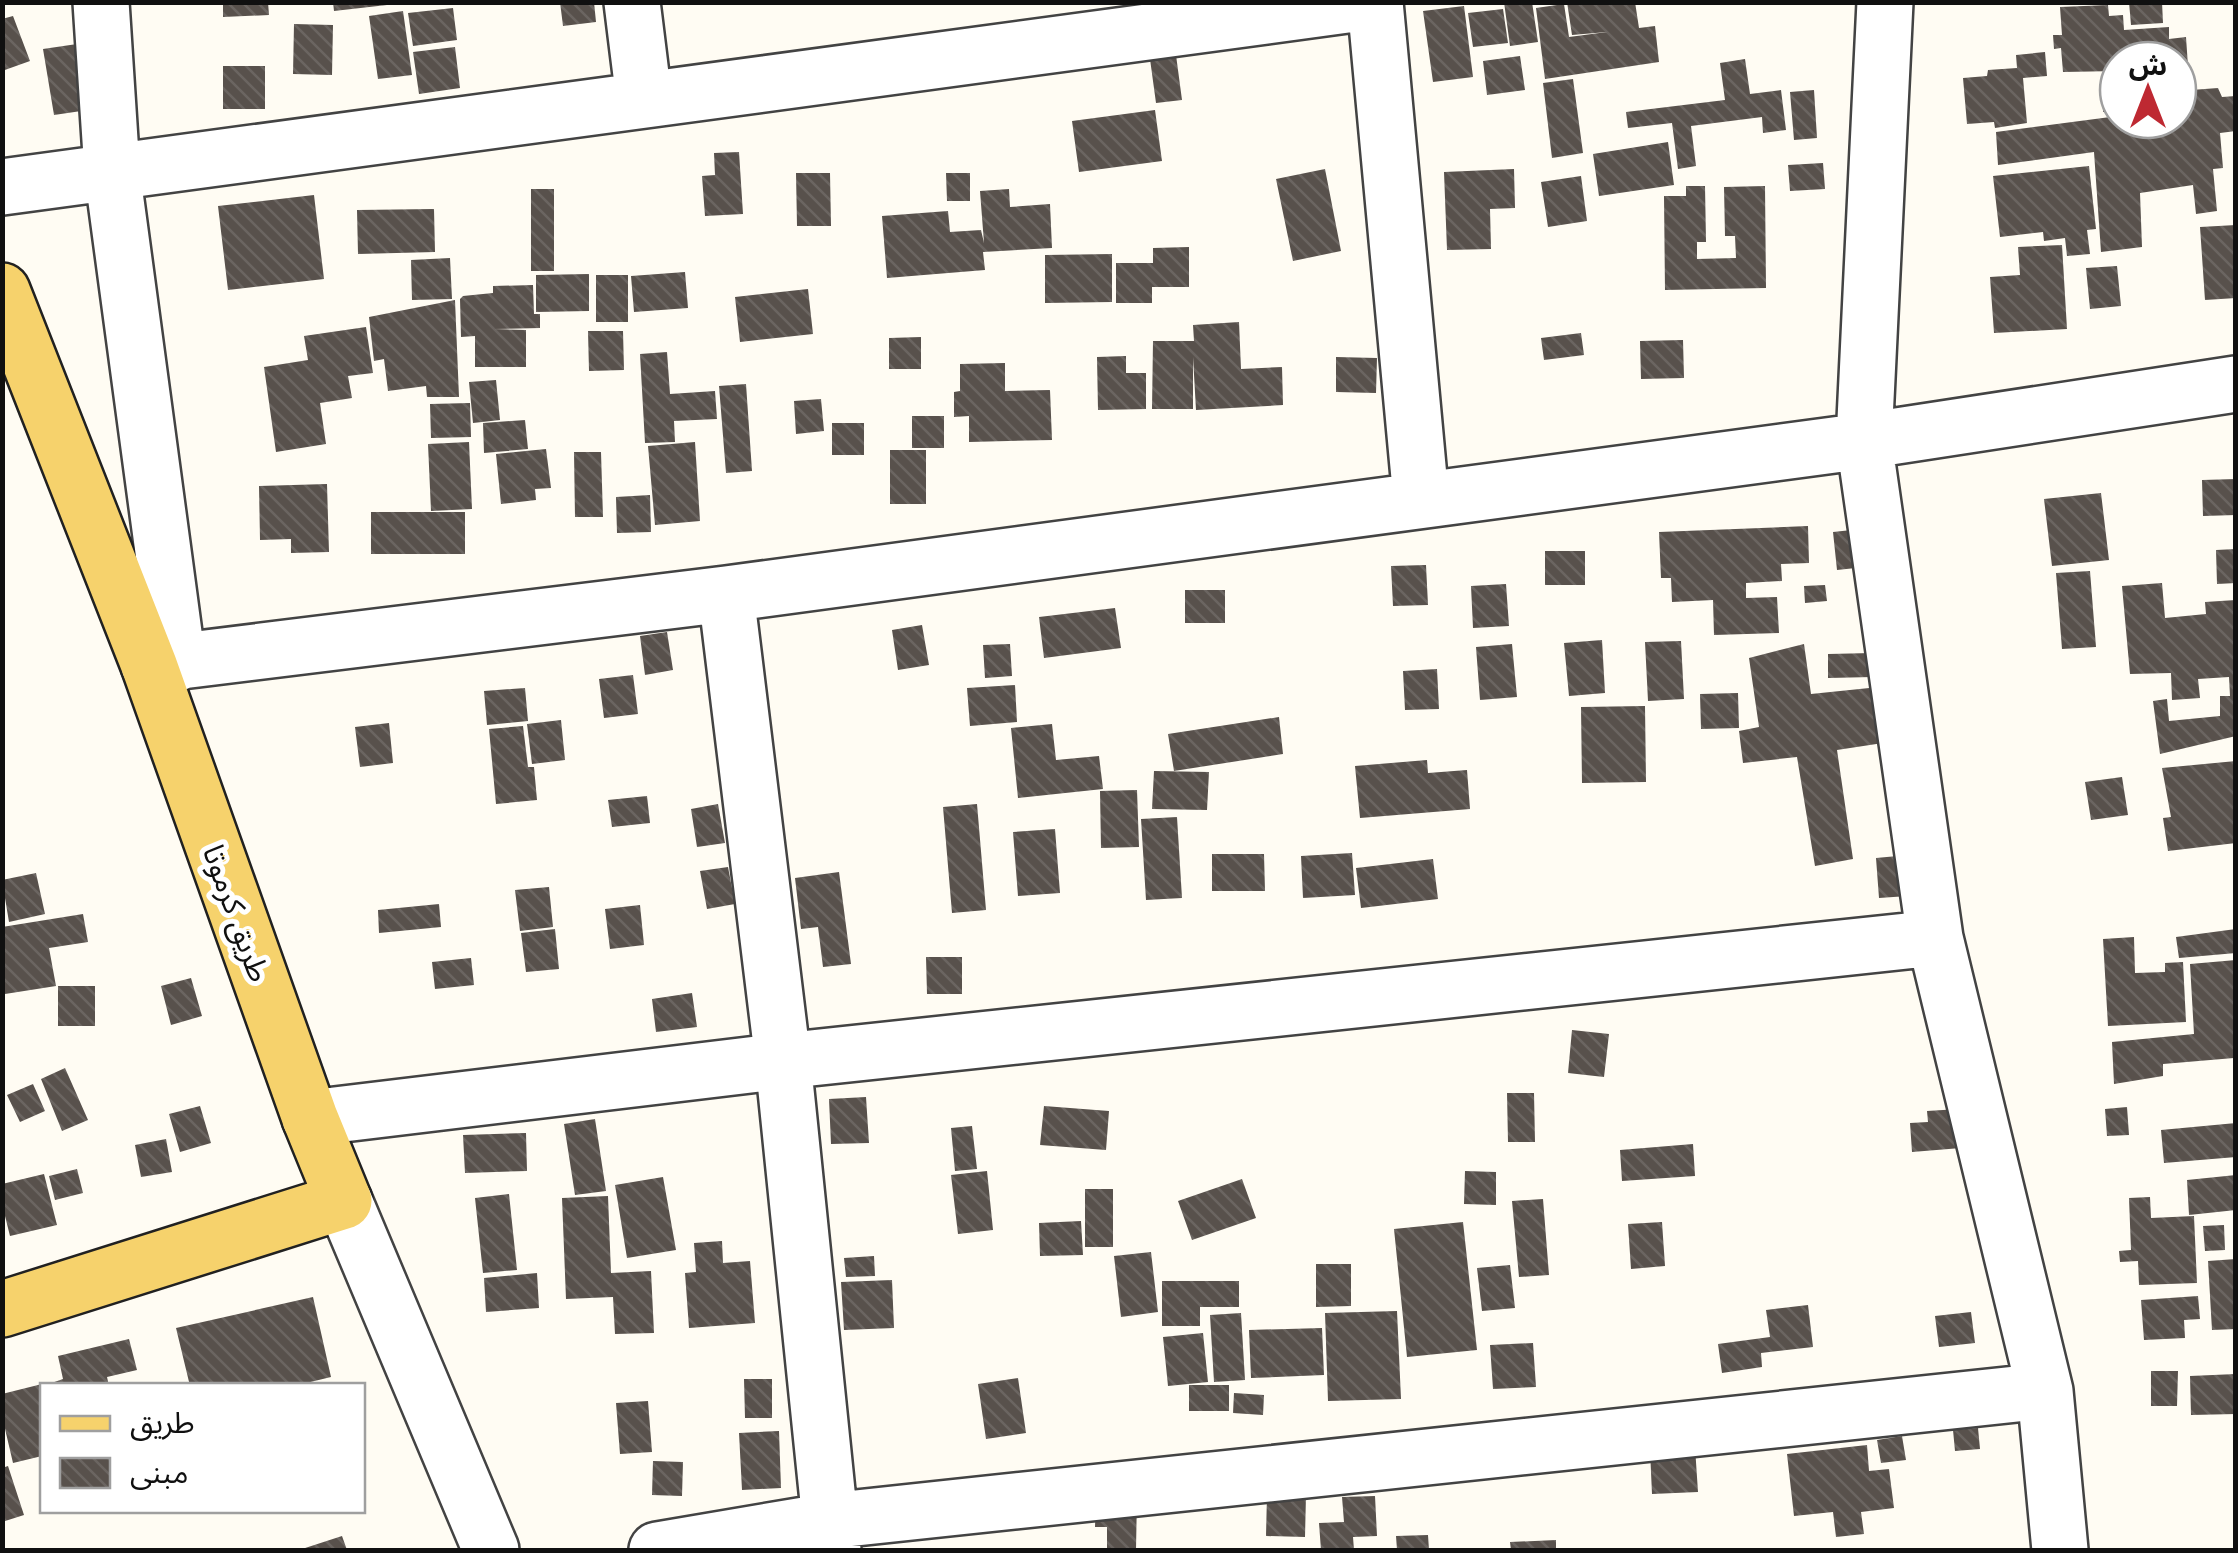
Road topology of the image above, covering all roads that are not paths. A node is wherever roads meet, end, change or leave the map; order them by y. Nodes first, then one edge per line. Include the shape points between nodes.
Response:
1 (101, 2) edge
2 (632, 2) edge
3 (1372, 2) edge
4 (1885, 2) edge
5 (644, 99) junction
6 (112, 171) junction
7 (2, 187) edge
8 (2, 291) edge
9 (2236, 384) edge
10 (1864, 441) junction
11 (1421, 498) junction
12 (726, 594) junction
13 (164, 664) junction
14 (1935, 938) junction
15 (783, 1061) junction
16 (310, 1118) junction
17 (344, 1201) junction
18 (2, 1309) edge
19 (2045, 1391) junction
20 (830, 1536) edge
21 (491, 1550) edge
22 (657, 1550) edge
23 (2060, 1550) edge

1 - 6 street
2 - 5 street
3 - 5 street
3 - 11 street
4 - 10 street
5 - 6 street
6 - 7 street
6 - 13 street
8 - 13 main road, طريق كرموتا
9 - 10 street
10 - 11 street
10 - 14 street
11 - 12 street
12 - 13 street
12 - 15 street
13 - 16 main road, طريق كرموتا
14 - 15 street
14 - 19 street
15 - 16 street
15 - 20 street
16 - 17 main road, طريق كرموتا
17 - 18 main road
17 - 21 street
19 - 20 street
19 - 23 street
20 - 22 street

